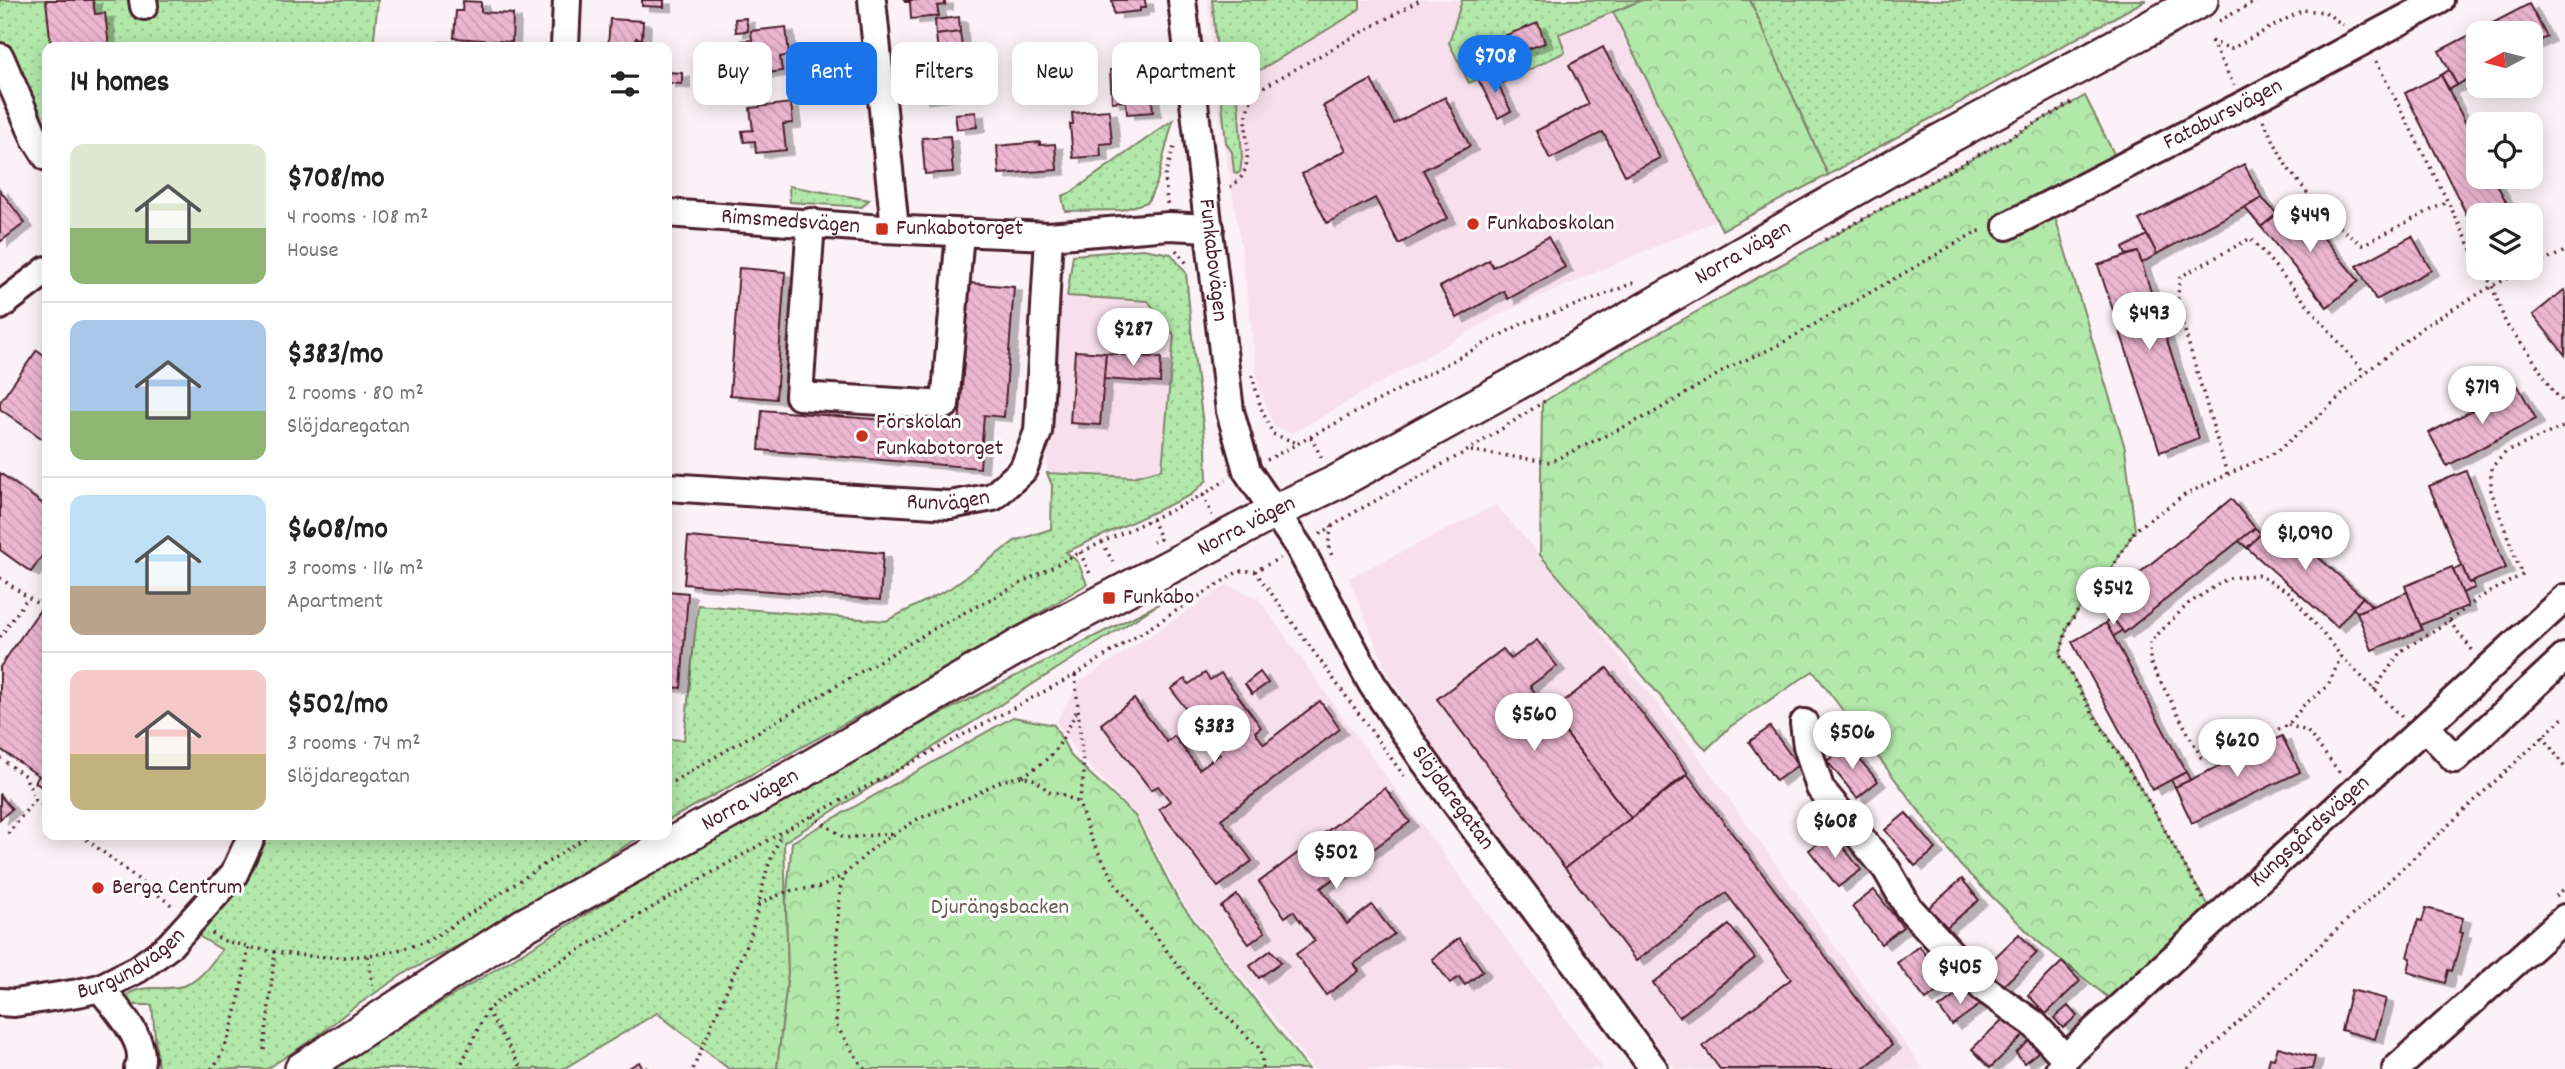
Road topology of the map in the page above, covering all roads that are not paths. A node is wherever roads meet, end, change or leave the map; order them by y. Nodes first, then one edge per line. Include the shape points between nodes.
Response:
1 (567, 0) edge
2 (872, 0) edge
3 (1182, 0) edge
4 (2440, 0) edge
5 (2206, 13) edge
6 (565, 42) edge
7 (0, 57) edge
8 (42, 149) edge
9 (672, 213) edge
10 (811, 222) junction
11 (2007, 226) road end
12 (1210, 228) junction
13 (895, 229) junction
14 (960, 233) junction
15 (1049, 236) junction
16 (42, 274) edge
17 (0, 306) edge
18 (672, 487) edge
19 (1273, 512) junction
20 (2565, 598) edge
21 (2565, 657) edge
22 (1804, 723) dead end
23 (2422, 730) junction
24 (250, 840) edge
25 (2565, 918) edge
26 (100, 988) junction
27 (0, 1002) edge
28 (2062, 1064) edge
29 (138, 1069) edge
30 (302, 1069) edge
31 (1654, 1069) edge
32 (2396, 1069) edge

1 - 6 street
2 - 13 street
3 - 12 street, Funkabovägen
4 - 11 street, Fatabursvägen
5 - 19 main road, Norra vägen via 1907,159 1537,372
7 - 8 street
9 - 10 street, Rimsmedsvägen
10 - 13 street, Rimsmedsvägen
10 - 14 street via 799,397 945,405
12 - 15 street, Rimsmedsvägen via 1169,226
12 - 19 street, Funkabovägen via 1230,411 1247,471
13 - 14 street, Rimsmedsvägen
14 - 15 street, Rimsmedsvägen
15 - 18 street, Runvägen via 1038,432 1023,470 993,497 950,505
16 - 17 street
19 - 30 main road, Norra vägen via 1026,642 523,926
19 - 31 street, Slöjdaregatan via 1299,547 1372,684
20 - 23 street, Kungsgårdsvägen
21 - 23 street via 2455,759
22 - 28 street via 1820,788 1887,870 1908,907 1983,988 2034,1024
23 - 28 street, Kungsgårdsvägen
24 - 26 street, Burgundvägen via 234,874 169,946 138,969
25 - 32 street
26 - 27 street, Burgundvägen
26 - 29 street via 141,1045

